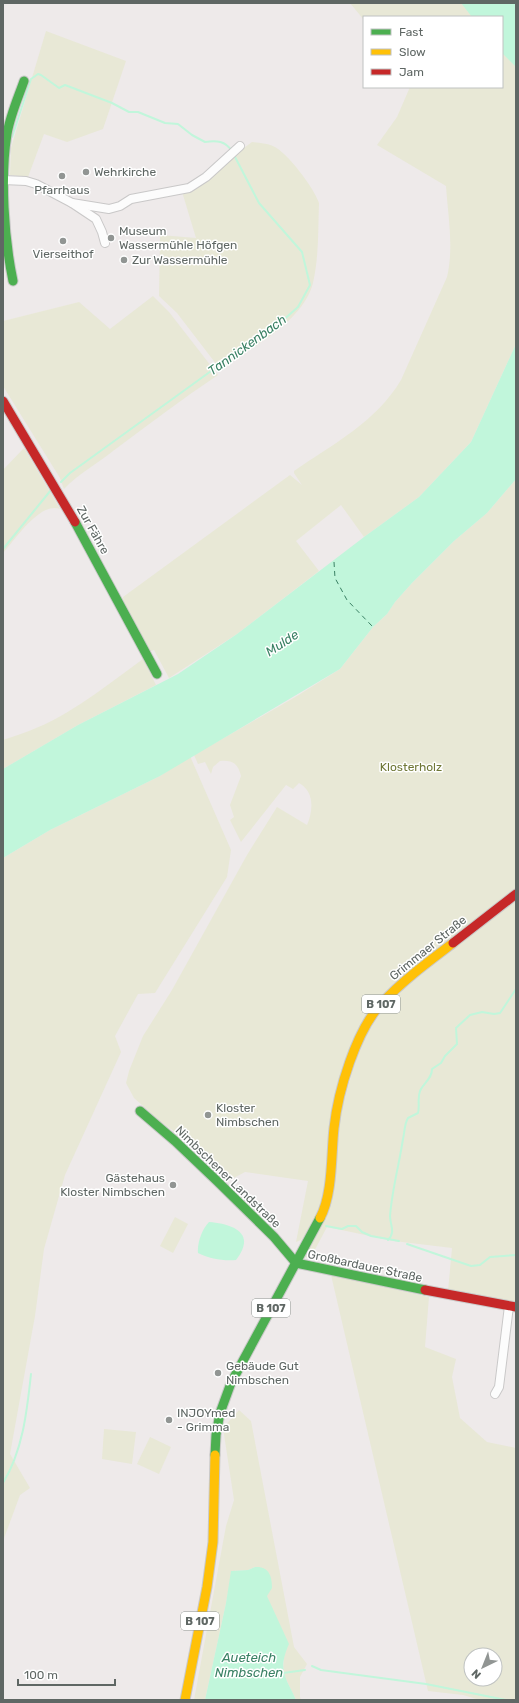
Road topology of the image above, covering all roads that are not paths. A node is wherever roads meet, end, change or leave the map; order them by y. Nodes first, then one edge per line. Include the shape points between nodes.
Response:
1 (24, 81) dead end
2 (235, 150) dead end
3 (3, 180) edge
4 (72, 203) junction
5 (104, 209) junction
6 (96, 219) junction
7 (105, 243) dead end
8 (13, 281) dead end
9 (3, 401) edge
10 (157, 674) dead end
11 (516, 894) edge
12 (140, 1111) dead end
13 (296, 1263) junction
14 (513, 1307) edge
15 (495, 1394) dead end
16 (185, 1700) edge

1 - 3 street via 7,132
2 - 5 street via 189,188 131,199 120,206
3 - 4 street via 26,181
3 - 8 street via 8,258
4 - 5 street
4 - 6 street
5 - 6 street
6 - 7 street
9 - 10 street, Zur Fähre via 75,522
11 - 13 street, Grimmaer Straße / B 107 via 388,996 357,1041 344,1079 335,1118 325,1206
12 - 13 street, Nimbschener Landstraße via 217,1181 274,1237
13 - 14 street, Großbardauer Straße
13 - 16 street, B 107 via 231,1383 220,1413 215,1450 213,1542
14 - 15 street via 500,1387

